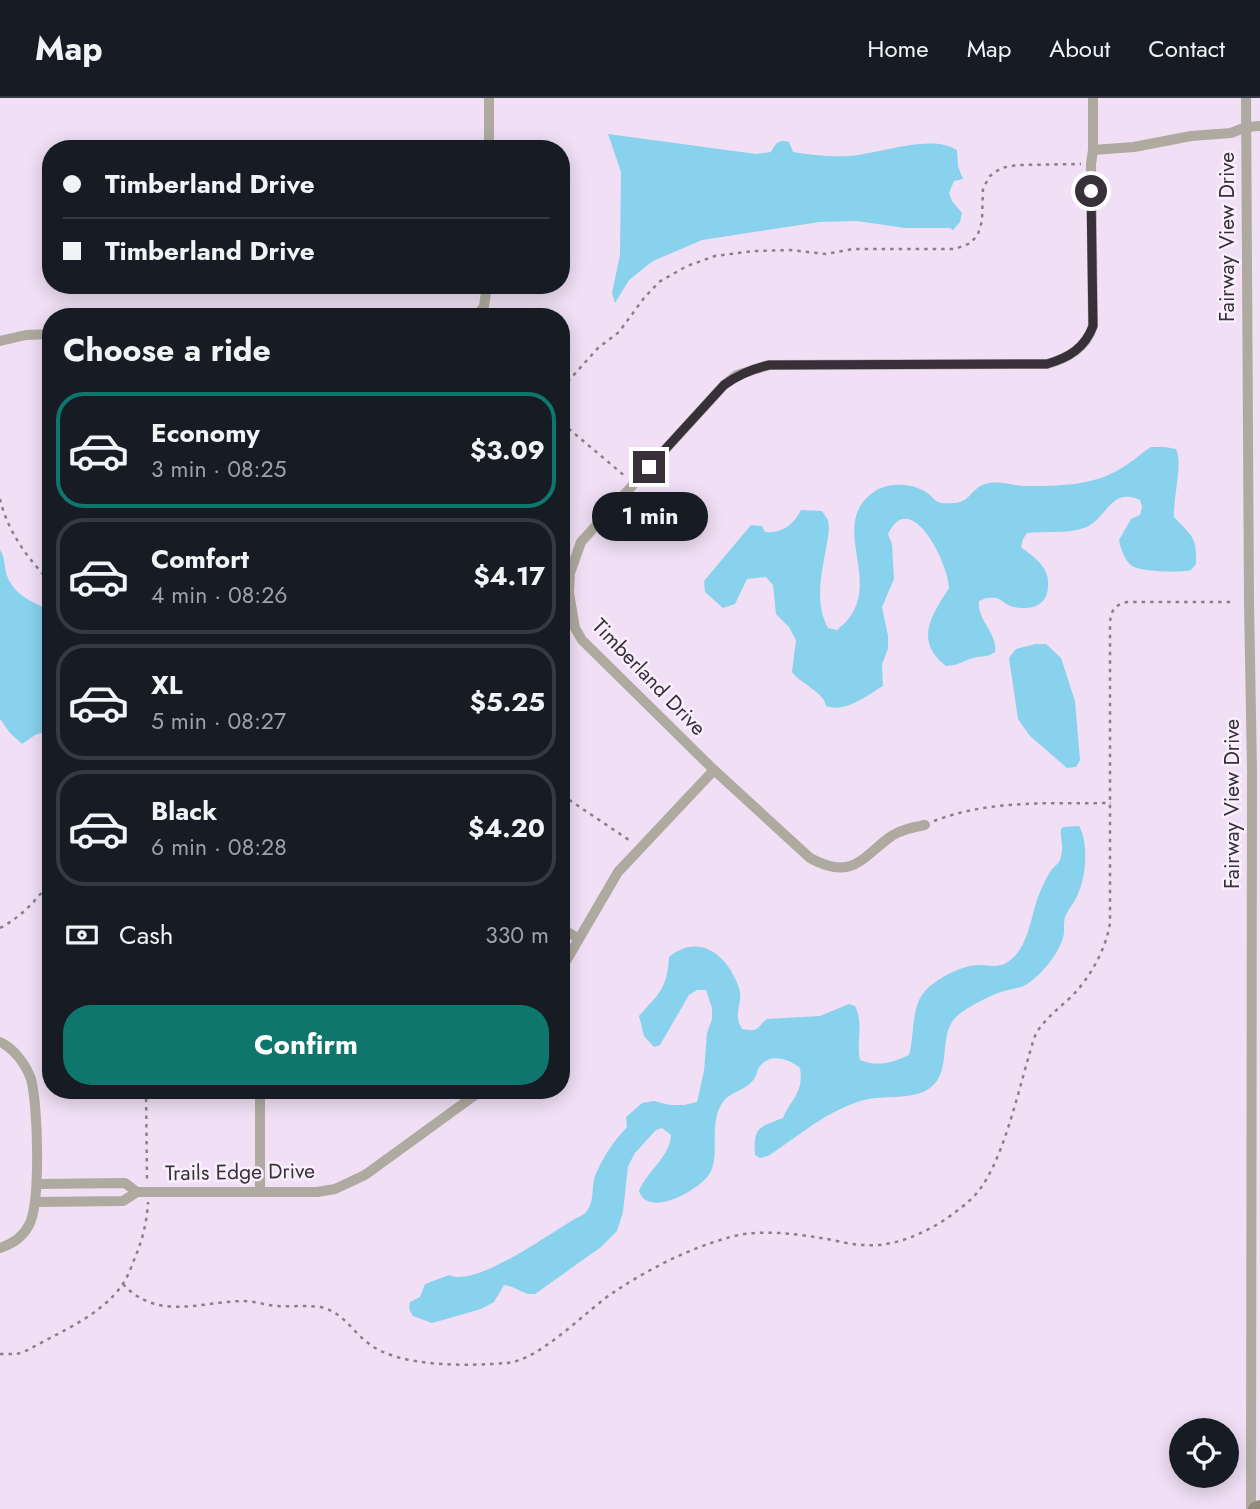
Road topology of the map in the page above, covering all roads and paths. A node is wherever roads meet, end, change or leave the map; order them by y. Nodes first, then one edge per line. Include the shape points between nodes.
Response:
1 (489, 98) edge
2 (1093, 98) edge
3 (1246, 98) edge
4 (1246, 127) junction
5 (1260, 127) edge
6 (489, 140) edge
7 (1093, 148) junction
8 (1081, 164) dead end
9 (42, 334) edge
10 (0, 341) edge
11 (570, 379) edge
12 (570, 430) edge
13 (634, 483) junction
14 (0, 499) edge
15 (42, 573) edge
16 (570, 587) edge
17 (570, 599) edge
18 (1234, 601) dead end
19 (714, 770) junction
20 (1256, 771) edge
21 (570, 800) edge
22 (1111, 803) junction
23 (925, 825) joint
24 (641, 848) junction
25 (42, 893) edge
26 (0, 928) edge
27 (570, 934) edge
28 (578, 938) junction
29 (570, 953) edge
30 (0, 1042) edge
31 (260, 1099) edge
32 (470, 1099) edge
33 (37, 1184) junction
34 (137, 1192) junction
35 (260, 1192) junction
36 (36, 1202) junction
37 (0, 1248) edge
38 (0, 1354) edge
39 (1260, 1507) edge
40 (1253, 1509) edge

1 - 6 street
2 - 7 street, Timberland Drive
3 - 4 street, Fairway View Drive
4 - 5 street
4 - 7 street via 1134,147
4 - 20 street, Fairway View Drive via 1248,587
7 - 13 street, Timberland Drive via 1093,326 1089,337 1070,355 1047,364 769,365 752,369 724,385
8 - 11 path via 1001,168 983,188 978,234 971,243 955,249 826,254 754,251 715,256 687,266 659,282 619,332
9 - 10 street
12 - 13 path
13 - 16 street, Timberland Drive via 581,542
14 - 15 path via 8,523
17 - 19 street, Timberland Drive via 575,628 593,652
18 - 22 path via 1127,602 1112,610
19 - 23 street, Timberland Drive via 821,864 847,867 860,863 893,835
19 - 24 street
20 - 40 street, Fairway View Drive
21 - 24 path
22 - 23 path via 1011,804
22 - 38 path via 1107,943 1072,996 1036,1033 1000,1152 980,1190 970,1202 919,1234 864,1245 793,1234 729,1237 671,1259 616,1291 530,1357 512,1363 419,1364 381,1352 323,1308 246,1301 152,1305 123,1284 97,1310 28,1350
24 - 28 street via 618,872
25 - 26 path via 14,921
27 - 28 street
28 - 29 street
30 - 33 street via 21,1059 30,1077
31 - 35 street
32 - 35 street, Trails Edge Drive via 365,1175 335,1189
33 - 34 street, Trails Edge Drive via 125,1183
33 - 36 street
34 - 35 street, Trails Edge Drive
34 - 36 street, Trails Edge Drive via 123,1201
36 - 37 street via 25,1232
39 - 40 street

